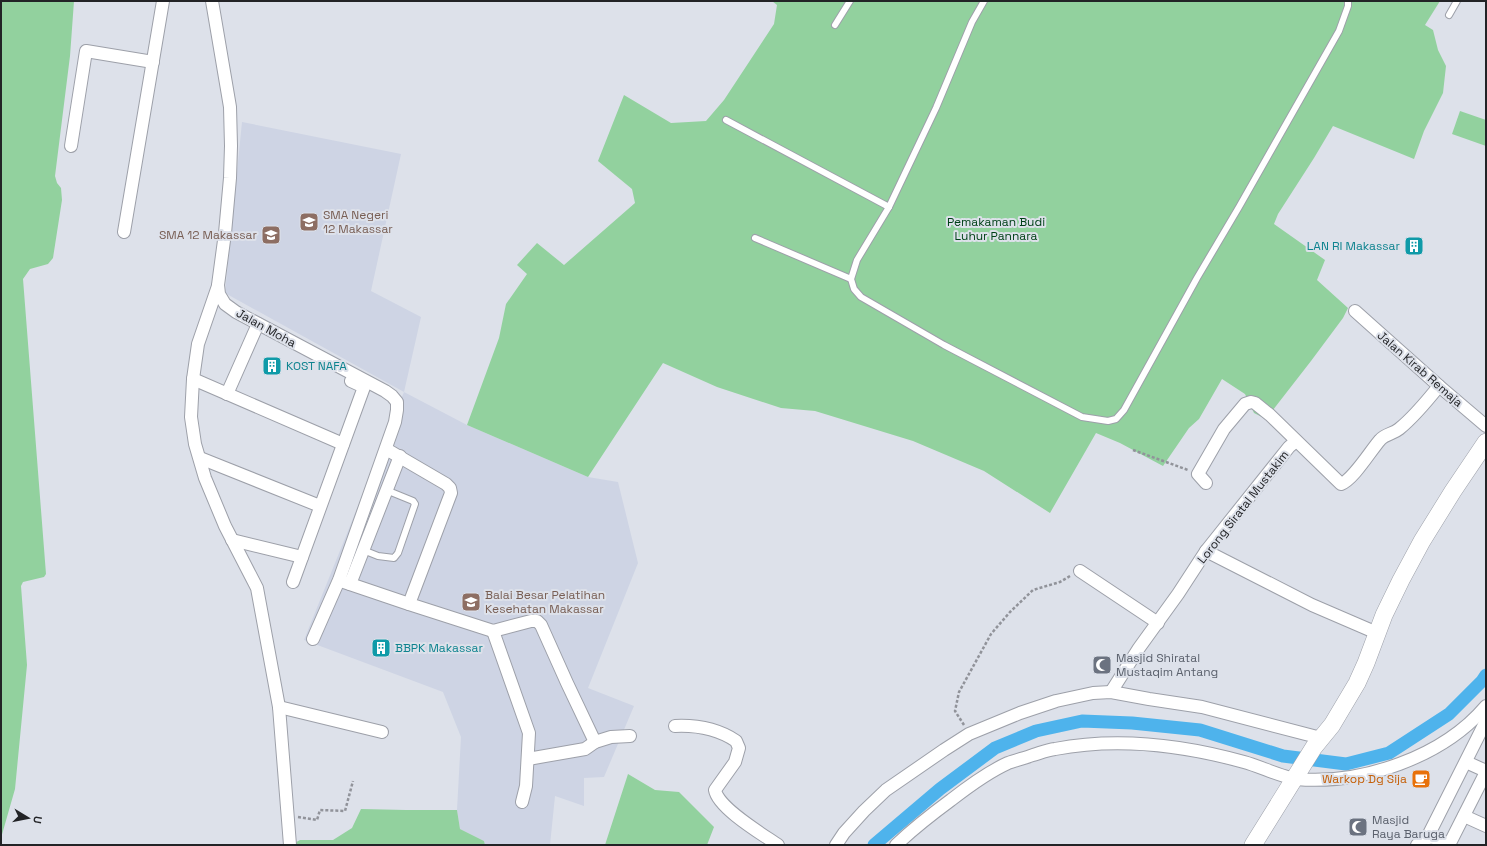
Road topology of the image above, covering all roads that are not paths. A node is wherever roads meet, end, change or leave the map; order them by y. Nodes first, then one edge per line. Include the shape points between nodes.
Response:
1 (163, 1) edge
2 (212, 1) edge
3 (850, 1) edge
4 (984, 1) edge
5 (1348, 1) edge
6 (1457, 1) edge
7 (1449, 15) dead end
8 (835, 25) dead end
9 (153, 62) junction
10 (726, 120) dead end
11 (71, 146) dead end
12 (889, 207) junction
13 (124, 232) dead end
14 (755, 238) dead end
15 (851, 279) junction
16 (218, 284) junction
17 (1355, 311) dead end
18 (259, 325) junction
19 (193, 379) junction
20 (1439, 386) junction
21 (227, 394) junction
22 (1486, 426) edge
23 (1296, 441) junction
24 (1486, 442) edge
25 (343, 444) junction
26 (386, 448) junction
27 (400, 456) junction
28 (200, 458) junction
29 (1206, 483) dead end
30 (386, 490) junction
31 (320, 506) junction
32 (232, 540) junction
33 (363, 550) junction
34 (1206, 551) junction
35 (302, 557) junction
36 (1080, 571) road end
37 (293, 582) dead end
38 (344, 582) junction
39 (409, 604) junction
40 (1158, 623) junction
41 (493, 631) junction
42 (1377, 633) junction
43 (313, 639) dead end
44 (1111, 692) junction
45 (1486, 706) edge
46 (279, 708) junction
47 (1486, 721) edge
48 (675, 726) dead end
49 (382, 732) dead end
50 (630, 736) dead end
51 (595, 742) junction
52 (1318, 742) junction
53 (528, 759) junction
54 (1466, 762) junction
55 (1486, 771) edge
56 (1299, 772) junction
57 (522, 802) dead end
58 (1464, 816) junction
59 (1486, 826) edge
60 (1422, 842) edge
61 (290, 845) edge
62 (778, 845) edge
63 (836, 845) edge
64 (896, 845) edge
65 (1253, 845) edge
66 (1448, 845) edge

1 - 9 street
2 - 16 street, Jalan Moha via 230,107 231,146 228,201
3 - 8 lane
4 - 12 lane via 972,22 936,108
5 - 15 lane via 1339,31 1124,410 1116,419 1108,421 1082,417 944,345 861,297 854,289
6 - 7 lane
9 - 11 street via 86,51
9 - 13 street
10 - 12 lane
12 - 15 lane via 857,260
14 - 15 lane
16 - 18 street, Jalan Moha via 224,304
16 - 19 street via 198,344
17 - 20 street, Jalan Kirab Remaja
18 - 21 street
18 - 25 street via 265,337 364,387
18 - 26 street, Jalan Moha via 392,396 397,402 397,410
19 - 21 street
19 - 28 street via 191,418
20 - 22 street, Jalan Kirab Remaja
20 - 23 street, Lorong Siratal Mustakim via 1406,424 1381,439 1344,483 1341,484
21 - 25 street
23 - 29 street via 1255,403 1245,404 1224,429 1198,474
23 - 34 street, Lorong Siratal Mustakim
24 - 42 street via 1422,541
25 - 31 street
26 - 27 street
26 - 38 street, Jalan Moha
27 - 30 street
27 - 39 street via 446,484 451,493
28 - 31 street
28 - 32 street via 205,478
30 - 33 street
30 - 33 lane via 415,504 398,553 394,558 389,558
31 - 35 street
32 - 35 street
32 - 46 street via 257,588
33 - 38 street
34 - 40 street, Lorong Siratal Mustakim
34 - 42 street via 1312,605
35 - 37 street
36 - 40 street
38 - 39 street
38 - 43 street, Jalan Moha
39 - 41 street
40 - 44 street, Lorong Siratal Mustakim
41 - 51 street via 538,621
41 - 53 street via 529,733
42 - 52 street via 1357,683 1332,725
44 - 52 street via 1202,707
44 - 63 street via 1056,701 969,734 886,790 864,810
45 - 56 street via 1475,720 1416,758 1374,772 1335,779
46 - 49 street
46 - 61 street
47 - 54 street
48 - 62 street via 696,726 736,741 739,748 735,762 715,790 716,795 720,802 738,817
50 - 51 street via 611,736
51 - 53 street via 585,749
52 - 56 street
53 - 57 street
54 - 55 street
54 - 60 street
55 - 58 street
56 - 64 street via 1148,744 1100,743 1054,749 1008,764 975,782 915,827
56 - 65 street
58 - 59 street
58 - 66 street
60 - 66 street via 1435,837

